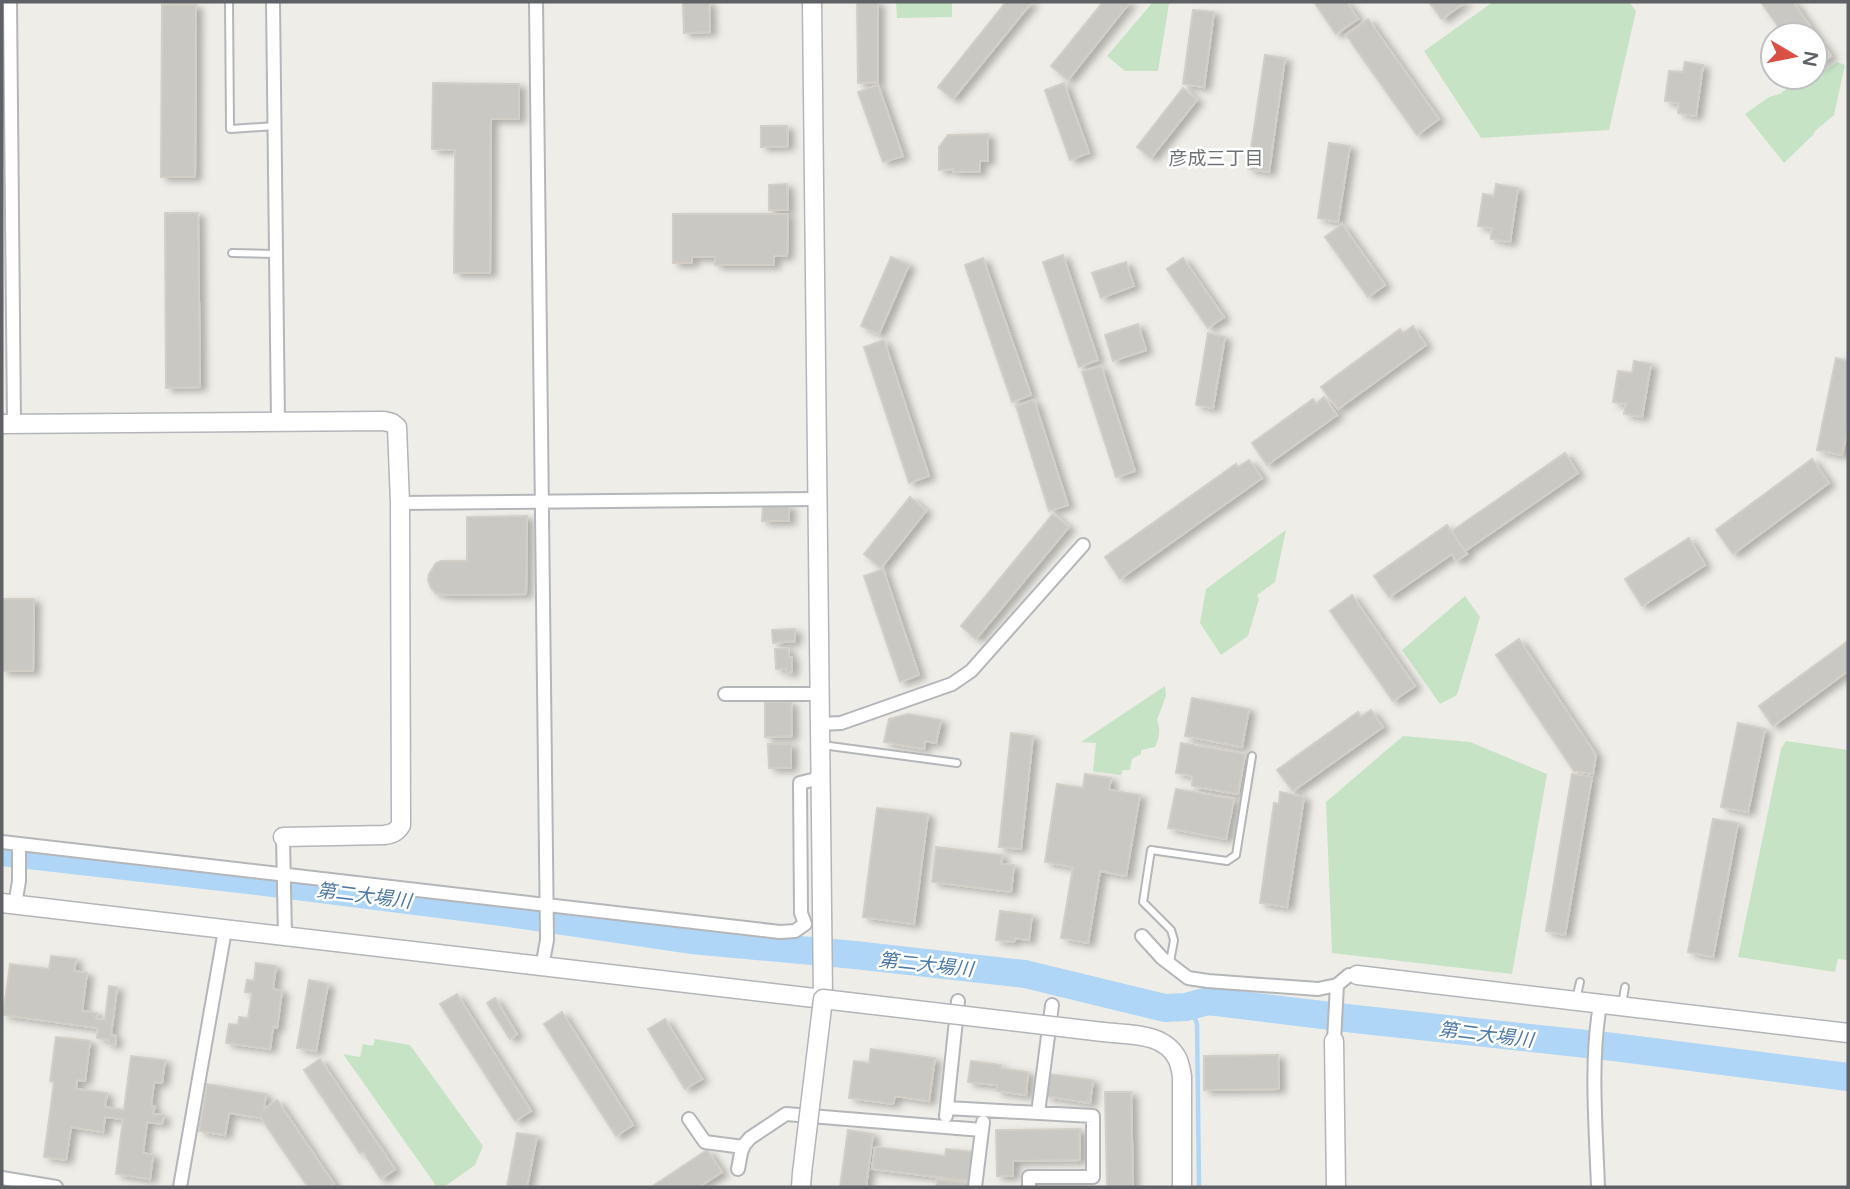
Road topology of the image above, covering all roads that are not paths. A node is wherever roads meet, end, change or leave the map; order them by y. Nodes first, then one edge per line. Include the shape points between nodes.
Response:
1 (10, 2) edge
2 (229, 2) edge
3 (273, 2) edge
4 (536, 2) edge
5 (812, 2) edge
6 (275, 126) junction
7 (232, 253) dead end
8 (276, 254) junction
9 (278, 422) junction
10 (8, 424) edge
11 (817, 499) junction
12 (542, 502) junction
13 (400, 503) junction
14 (1083, 545) dead end
15 (726, 694) dead end
16 (820, 694) junction
17 (820, 724) junction
18 (820, 745) junction
19 (1252, 757) dead end
20 (957, 763) dead end
21 (820, 778) junction
22 (283, 837) joint
23 (2, 842) edge
24 (19, 844) junction
25 (284, 877) junction
26 (9, 904) edge
27 (546, 905) junction
28 (225, 930) junction
29 (1142, 936) dead end
30 (285, 937) junction
31 (1170, 964) junction
32 (542, 967) junction
33 (1357, 975) joint
34 (1580, 982) dead end
35 (1337, 985) junction
36 (1625, 986) dead end
37 (823, 999) junction
38 (957, 1001) dead end
39 (1576, 1001) junction
40 (1600, 1004) junction
41 (1052, 1005) dead end
42 (1622, 1007) junction
43 (1848, 1033) edge
44 (1334, 1035) joint
45 (947, 1108) junction
46 (984, 1110) junction
47 (1038, 1113) junction
48 (689, 1119) dead end
49 (945, 1127) junction
50 (982, 1130) junction
51 (743, 1147) junction
52 (738, 1169) dead end
53 (2, 1178) edge
54 (802, 1180) edge
55 (56, 1187) edge
56 (180, 1187) edge
57 (975, 1187) edge
58 (1029, 1187) edge
59 (1182, 1187) edge
60 (1336, 1187) edge
61 (1598, 1187) edge

1 - 10 street
2 - 6 lane via 230,128
3 - 6 street
4 - 12 street
5 - 11 street
6 - 8 street
7 - 8 lane
8 - 9 street
9 - 10 street
9 - 13 street via 392,423 399,435
11 - 12 street
11 - 16 street
12 - 13 street
12 - 27 street
13 - 22 street via 401,825 384,835
14 - 17 street via 960,679 841,723
15 - 16 street
16 - 17 street
17 - 18 street
18 - 20 lane
18 - 21 street
19 - 31 lane via 1236,855 1227,861 1152,850 1143,902 1171,930
21 - 27 street via 800,783 801,914 805,924 795,930
21 - 37 street
22 - 25 street
23 - 24 street
24 - 25 street
24 - 26 street via 19,881
25 - 27 street
25 - 30 street
26 - 28 street
27 - 32 street
28 - 30 street
28 - 56 street
29 - 31 street
30 - 32 street
31 - 35 street via 1188,978 1208,981 1304,989
32 - 37 street
33 - 35 street via 1349,975
33 - 39 street
34 - 39 lane
35 - 44 street
36 - 42 lane
37 - 54 street, bridge
37 - 59 street, bridge via 1156,1040 1178,1059 1182,1076
38 - 45 street
39 - 40 street
40 - 42 street
40 - 61 street via 1595,1029
41 - 47 street
42 - 43 street
44 - 60 street
45 - 46 street
45 - 49 street
46 - 47 street
46 - 50 street
47 - 58 street via 1093,1116 1093,1177 1029,1177
48 - 51 street via 705,1142
49 - 50 street
49 - 51 street via 786,1114
50 - 57 street
51 - 52 street
53 - 55 street

